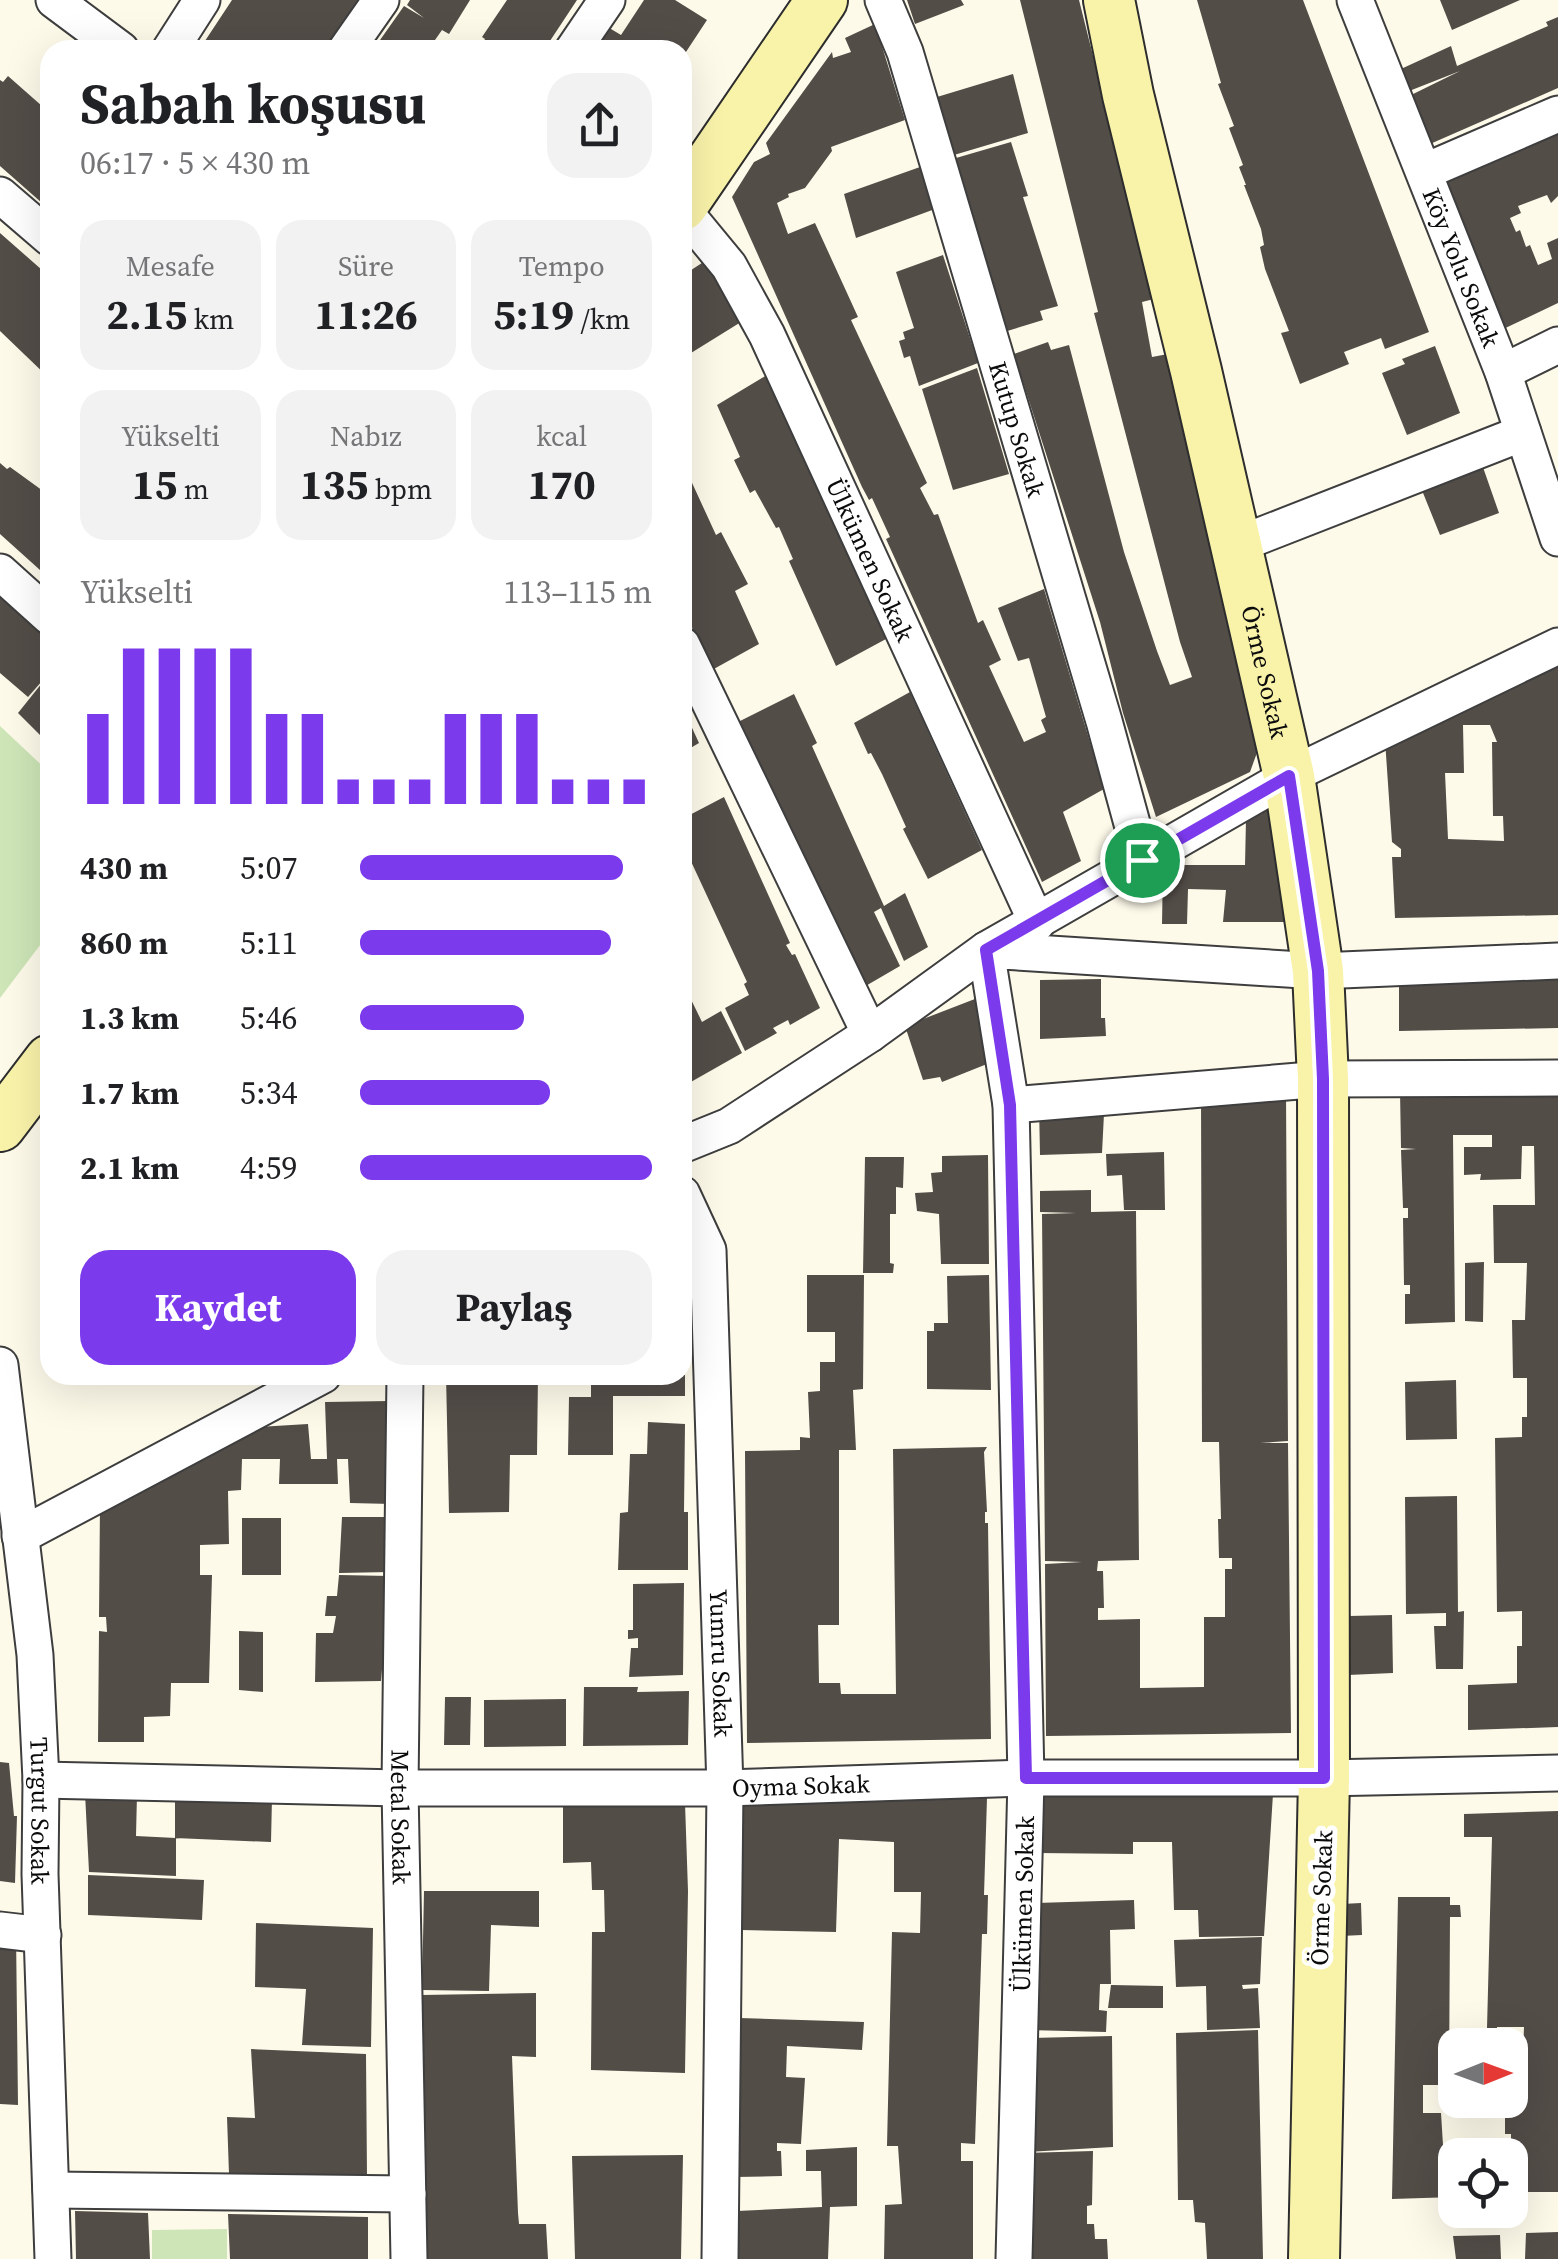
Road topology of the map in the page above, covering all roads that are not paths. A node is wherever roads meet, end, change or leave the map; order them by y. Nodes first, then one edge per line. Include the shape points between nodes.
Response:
1 (54, 0) edge
2 (202, 0) edge
3 (381, 0) edge
4 (607, 0) edge
5 (822, 0) edge
6 (882, 0) edge
7 (1109, 0) edge
8 (1356, 0) edge
9 (108, 40) edge
10 (176, 40) edge
11 (353, 40) edge
12 (580, 40) edge
13 (1558, 114) edge
14 (1426, 171) junction
15 (692, 192) edge
16 (0, 194) edge
17 (692, 220) edge
18 (40, 229) edge
19 (1558, 346) edge
20 (1503, 372) junction
21 (1523, 433) junction
22 (1556, 524) edge
23 (1234, 546) junction
24 (0, 572) edge
25 (40, 608) edge
26 (1558, 646) edge
27 (692, 666) edge
28 (1289, 776) junction
29 (1142, 860) junction
30 (1037, 923) junction
31 (986, 950) junction
32 (1558, 961) edge
33 (1318, 971) junction
34 (870, 1034) junction
35 (40, 1073) edge
36 (1558, 1078) edge
37 (1323, 1079) junction
38 (1010, 1105) junction
39 (0, 1126) edge
40 (692, 1141) edge
41 (692, 1216) edge
42 (0, 1365) edge
43 (304, 1385) edge
44 (405, 1385) edge
45 (20, 1536) junction
46 (0, 1647) edge
47 (34, 1655) junction
48 (1558, 1773) edge
49 (1026, 1778) junction
50 (1324, 1778) junction
51 (41, 1780) junction
52 (400, 1788) junction
53 (726, 1788) junction
54 (0, 1930) edge
55 (43, 1935) junction
56 (51, 2190) junction
57 (408, 2194) junction
58 (53, 2259) edge
59 (409, 2259) edge
60 (720, 2259) edge
61 (1014, 2259) edge
62 (1314, 2259) edge

1 - 9 street
2 - 10 street
3 - 11 street
4 - 12 street
5 - 15 main road
6 - 29 street, Kutup Sokak via 905,52
7 - 23 main road, Örme Sokak
8 - 14 street, Köy Yolu Sokak
13 - 14 street
14 - 20 street, Köy Yolu Sokak
16 - 18 street
17 - 30 street, Ülkümen Sokak via 767,335
19 - 20 street
20 - 21 street, Köy Yolu Sokak
21 - 22 street, Köy Yolu Sokak
21 - 23 street
23 - 28 main road, Örme Sokak
24 - 25 street
26 - 28 street
27 - 34 street
28 - 29 street
28 - 33 main road, Örme Sokak
29 - 30 street
30 - 31 street
31 - 33 street
31 - 34 street
31 - 38 street, Ülkümen Sokak
32 - 33 street
33 - 37 main road, Örme Sokak
34 - 40 street via 729,1126
35 - 39 main road
36 - 37 street
37 - 38 street
37 - 50 main road, Örme Sokak
38 - 49 street, Ülkümen Sokak
41 - 53 street, Yumru Sokak via 708,1250
42 - 45 street, Turgut Sokak
43 - 45 street
44 - 52 street, Metal Sokak
45 - 47 street, Turgut Sokak
46 - 47 street
47 - 51 street, Turgut Sokak
48 - 50 street, Oyma Sokak
49 - 50 street, Oyma Sokak
49 - 53 street, Oyma Sokak
49 - 61 street, Ülkümen Sokak
50 - 62 main road, Örme Sokak
51 - 52 street, Oyma Sokak
51 - 55 street, Turgut Sokak
52 - 53 street, Oyma Sokak
52 - 57 street, Metal Sokak
53 - 60 street, Yumru Sokak
54 - 55 street
55 - 56 street, Turgut Sokak
56 - 57 street
56 - 58 street, Turgut Sokak
57 - 59 street, Metal Sokak

